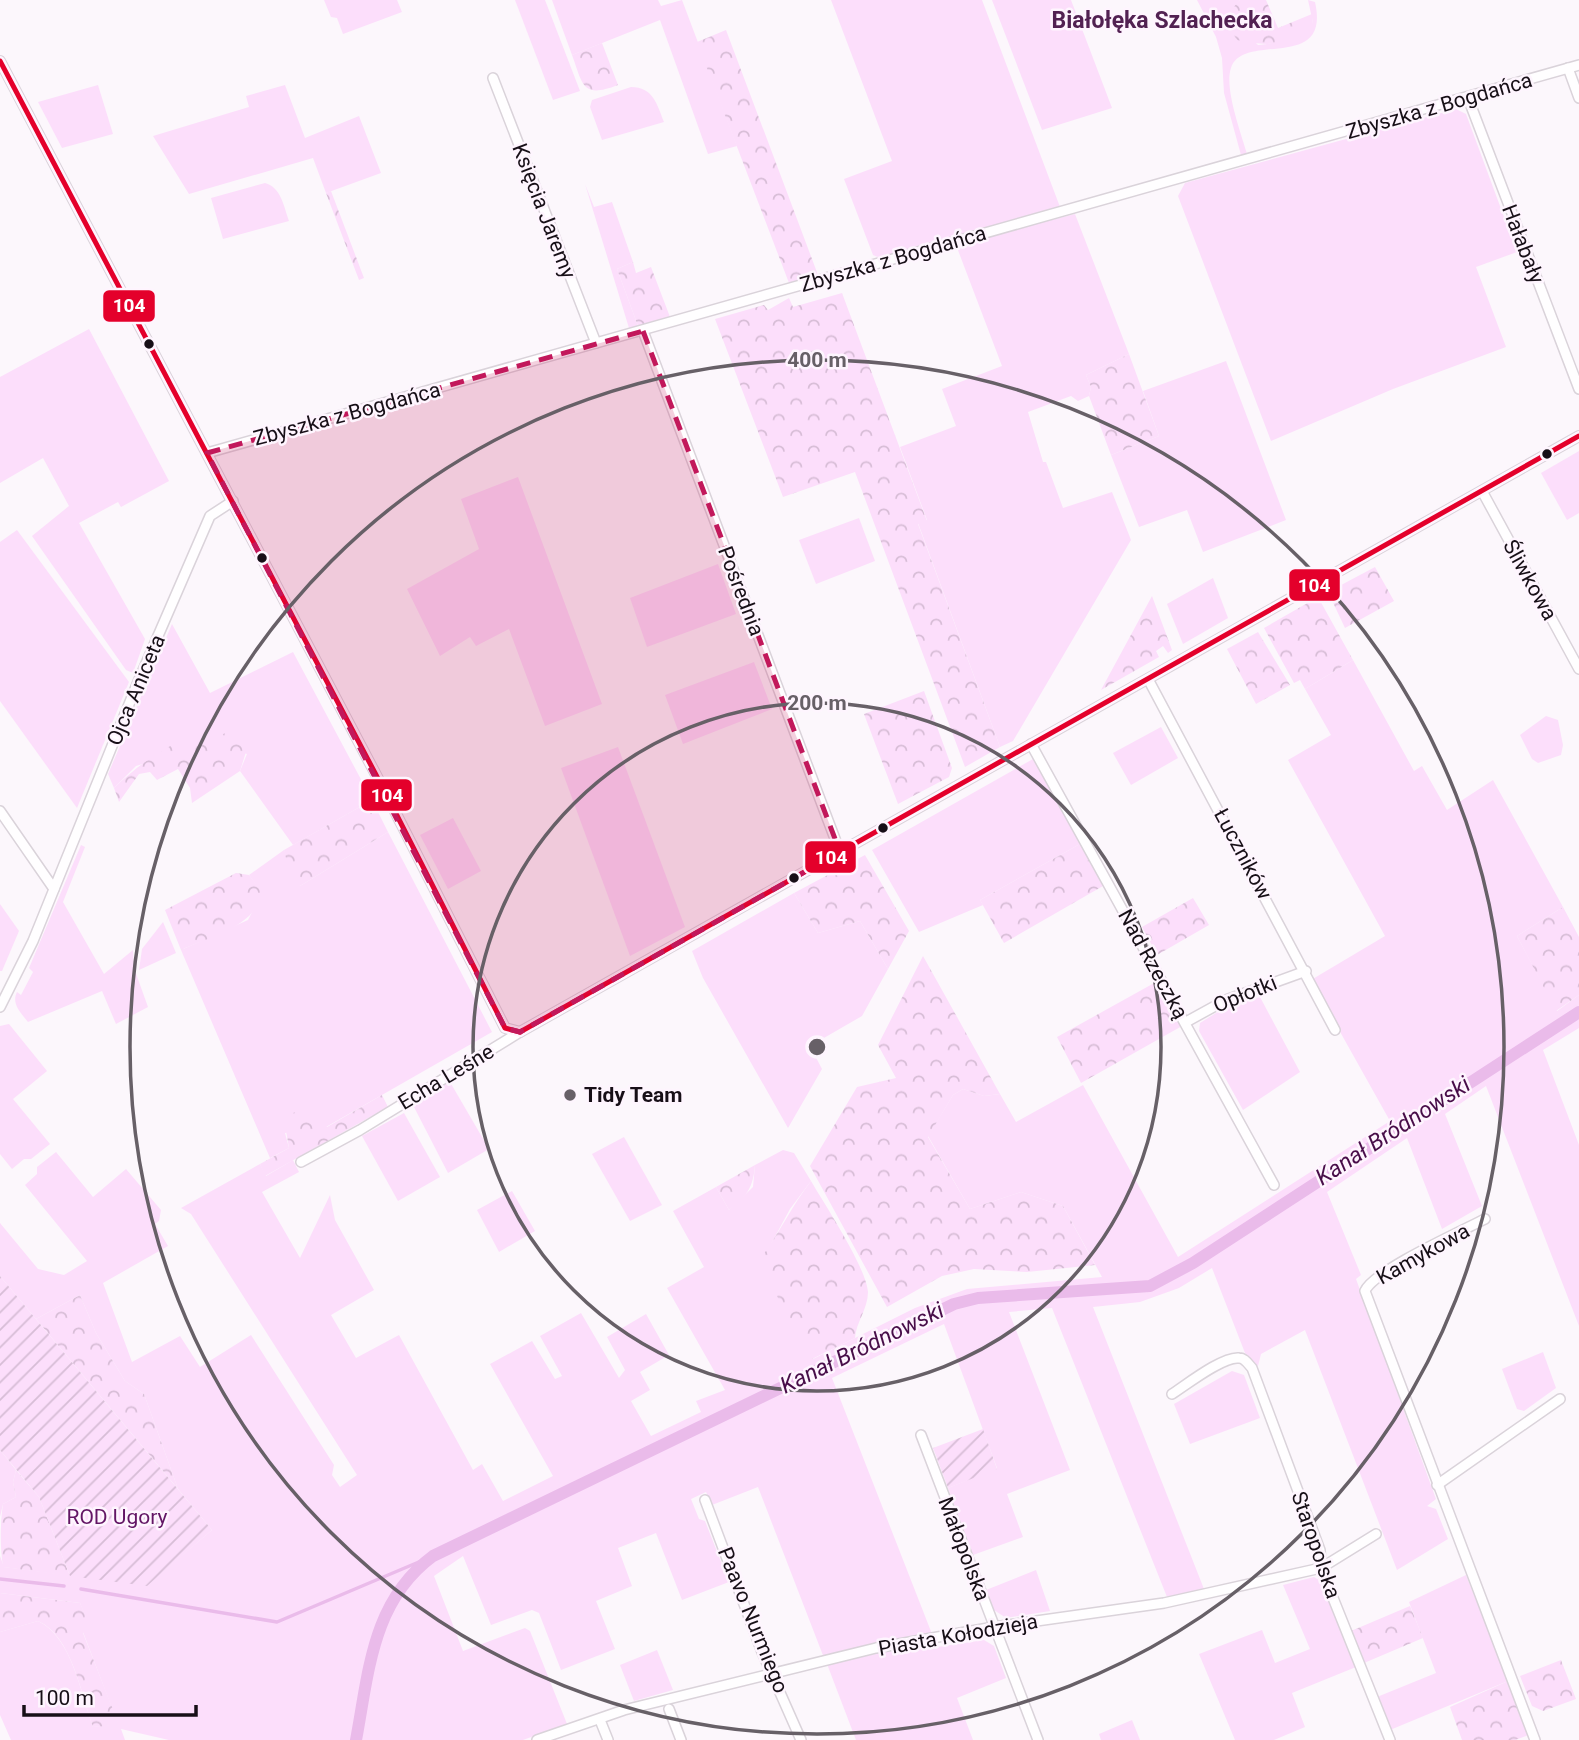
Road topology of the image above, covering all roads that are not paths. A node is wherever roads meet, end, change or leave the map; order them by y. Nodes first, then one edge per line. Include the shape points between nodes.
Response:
1 (0, 61) edge
2 (1579, 65) edge
3 (1568, 68) junction
4 (493, 78) dead end
5 (1579, 98) edge
6 (1468, 99) junction
7 (643, 331) junction
8 (596, 343) junction
9 (1579, 389) edge
10 (1579, 436) edge
11 (207, 453) junction
12 (1482, 491) junction
13 (233, 501) junction
14 (1579, 669) edge
15 (1148, 679) junction
16 (1031, 744) junction
17 (0, 811) edge
18 (840, 852) junction
19 (54, 889) junction
20 (1306, 971) junction
21 (1, 1003) edge
22 (1186, 1022) junction
23 (1335, 1030) dead end
24 (520, 1032) junction
25 (301, 1162) dead end
26 (1274, 1185) dead end
27 (1485, 1219) dead end
28 (1172, 1394) dead end
29 (1560, 1399) dead end
30 (921, 1435) dead end
31 (1437, 1485) junction
32 (705, 1500) dead end
33 (1376, 1534) dead end
34 (1321, 1568) junction
35 (994, 1627) junction
36 (772, 1673) junction
37 (669, 1709) dead end
38 (600, 1720) junction
39 (537, 1740) edge
40 (608, 1740) edge
41 (681, 1740) edge
42 (801, 1740) edge
43 (1038, 1740) edge
44 (1390, 1740) edge
45 (1535, 1740) edge

1 - 11 street
2 - 3 street, Zbyszka z Bogdańca
3 - 5 street
3 - 6 street, Zbyszka z Bogdańca
4 - 8 street, Księcia Jaremy
6 - 7 street, Zbyszka z Bogdańca
6 - 9 street, Hałabały
7 - 8 street, Zbyszka z Bogdańca
7 - 18 street, Pośrednia
8 - 11 street, Zbyszka z Bogdańca
10 - 12 street, Echa Leśne
11 - 13 street
12 - 14 street, Śliwkowa
12 - 15 street, Echa Leśne
13 - 19 street, Ojca Aniceta via 210,516
13 - 24 street via 505,1028
15 - 16 street, Echa Leśne
15 - 20 street, Łuczników
16 - 18 street, Echa Leśne
16 - 22 street, Nad Rzeczką
17 - 19 street
18 - 24 street, Echa Leśne
19 - 21 street, Ojca Aniceta
20 - 22 street, Opłotki via 1226,1000
20 - 23 street, Łuczników
22 - 26 street, Nad Rzeczką
24 - 25 street, Echa Leśne
27 - 31 street, Kamykowa via 1375,1279 1365,1291
28 - 34 street, Staropolska via 1236,1357 1252,1368 1320,1550
29 - 31 street
30 - 35 street, Małopolska
31 - 45 street
32 - 36 street, Paavo Nurmiego
33 - 34 street, Piasta Kołodzieja
34 - 35 street, Piasta Kołodzieja via 1164,1603
34 - 44 street, Staropolska
35 - 36 street, Piasta Kołodzieja
35 - 43 street, Małopolska
36 - 38 street, Piasta Kołodzieja
36 - 42 street, Paavo Nurmiego
37 - 41 street
38 - 39 street, Piasta Kołodzieja
38 - 40 street

